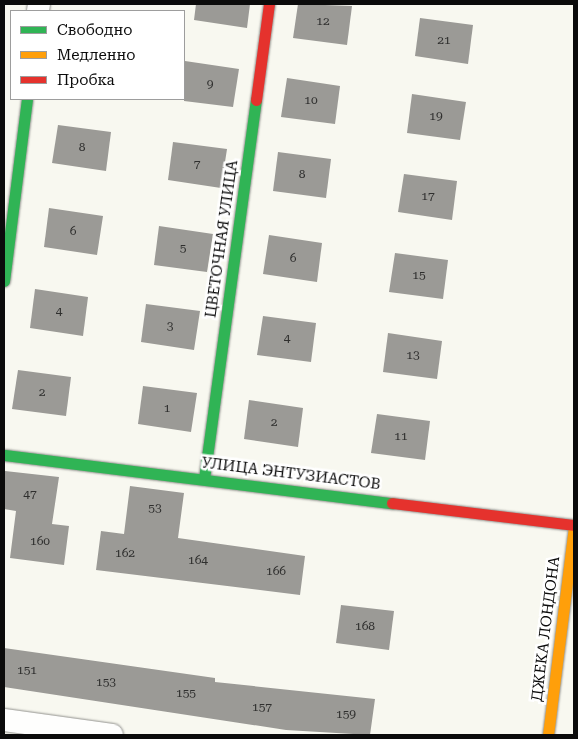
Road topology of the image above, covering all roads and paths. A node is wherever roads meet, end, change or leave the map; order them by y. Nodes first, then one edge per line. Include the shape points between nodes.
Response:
1 (269, 4) edge
2 (27, 100) edge
3 (4, 281) edge
4 (4, 456) edge
5 (204, 479) junction
6 (574, 526) edge
7 (4, 720) edge
8 (112, 735) edge
9 (548, 735) edge

1 - 5 street, ЦВЕТОЧНАЯ УЛИЦА
2 - 3 street
4 - 5 street, УЛИЦА ЭНТУЗИАСТОВ
5 - 6 street, УЛИЦА ЭНТУЗИАСТОВ
6 - 9 street, ДЖЕКА ЛОНДОНА
7 - 8 street

